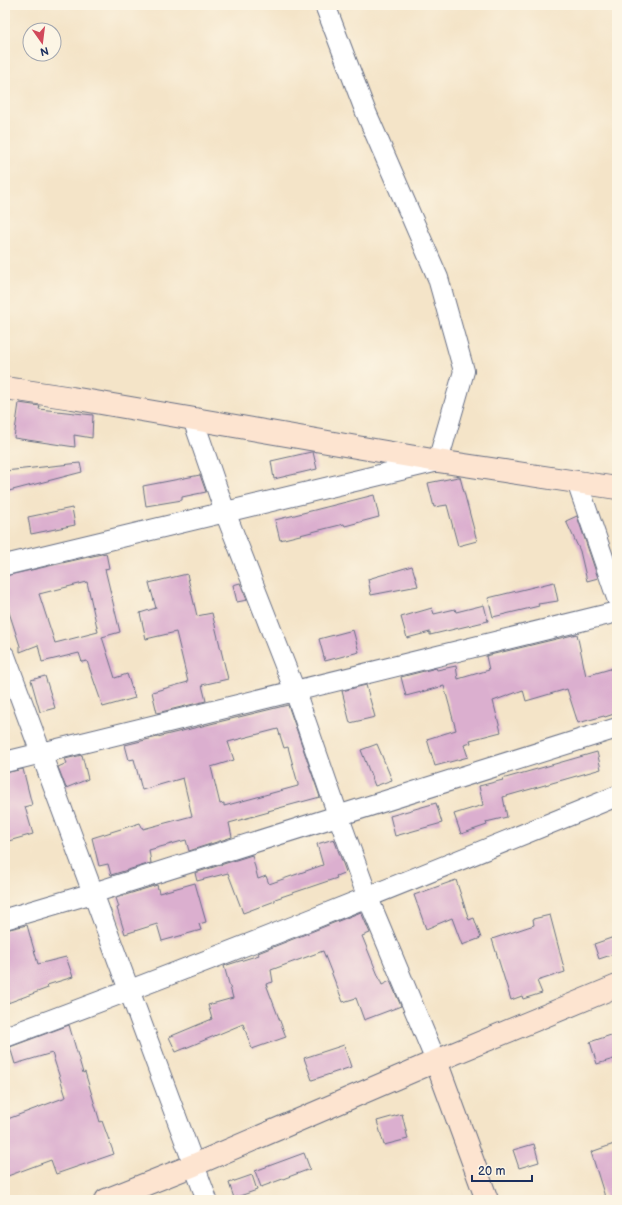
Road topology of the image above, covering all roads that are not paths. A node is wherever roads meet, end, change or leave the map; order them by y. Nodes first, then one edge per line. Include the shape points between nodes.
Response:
1 (325, 5) edge
2 (5, 388) edge
3 (193, 419) junction
4 (438, 461) junction
5 (577, 482) junction
6 (617, 488) edge
7 (225, 512) junction
8 (5, 565) edge
9 (617, 598) edge
10 (617, 612) edge
11 (5, 656) edge
12 (295, 691) junction
13 (617, 728) edge
14 (41, 753) junction
15 (5, 762) edge
16 (617, 796) edge
17 (338, 815) junction
18 (93, 893) junction
19 (368, 898) junction
20 (5, 919) edge
21 (617, 986) edge
22 (129, 991) junction
23 (5, 1037) edge
24 (436, 1061) junction
25 (194, 1165) junction
26 (106, 1200) edge
27 (206, 1200) edge
28 (486, 1200) edge

1 - 4 street via 365,110 438,278 464,371
2 - 3 street
3 - 4 street
3 - 7 street
4 - 5 street
4 - 7 street
5 - 6 street
5 - 9 street
7 - 8 street
7 - 12 street
10 - 12 street
11 - 14 street
12 - 14 street
12 - 17 street
13 - 17 street
14 - 15 street
14 - 18 street
16 - 19 street
17 - 18 street
17 - 19 street
18 - 20 street
18 - 22 street
19 - 22 street
19 - 24 street
21 - 24 street
22 - 23 street
22 - 25 street
24 - 25 street
24 - 28 street
25 - 26 street
25 - 27 street

